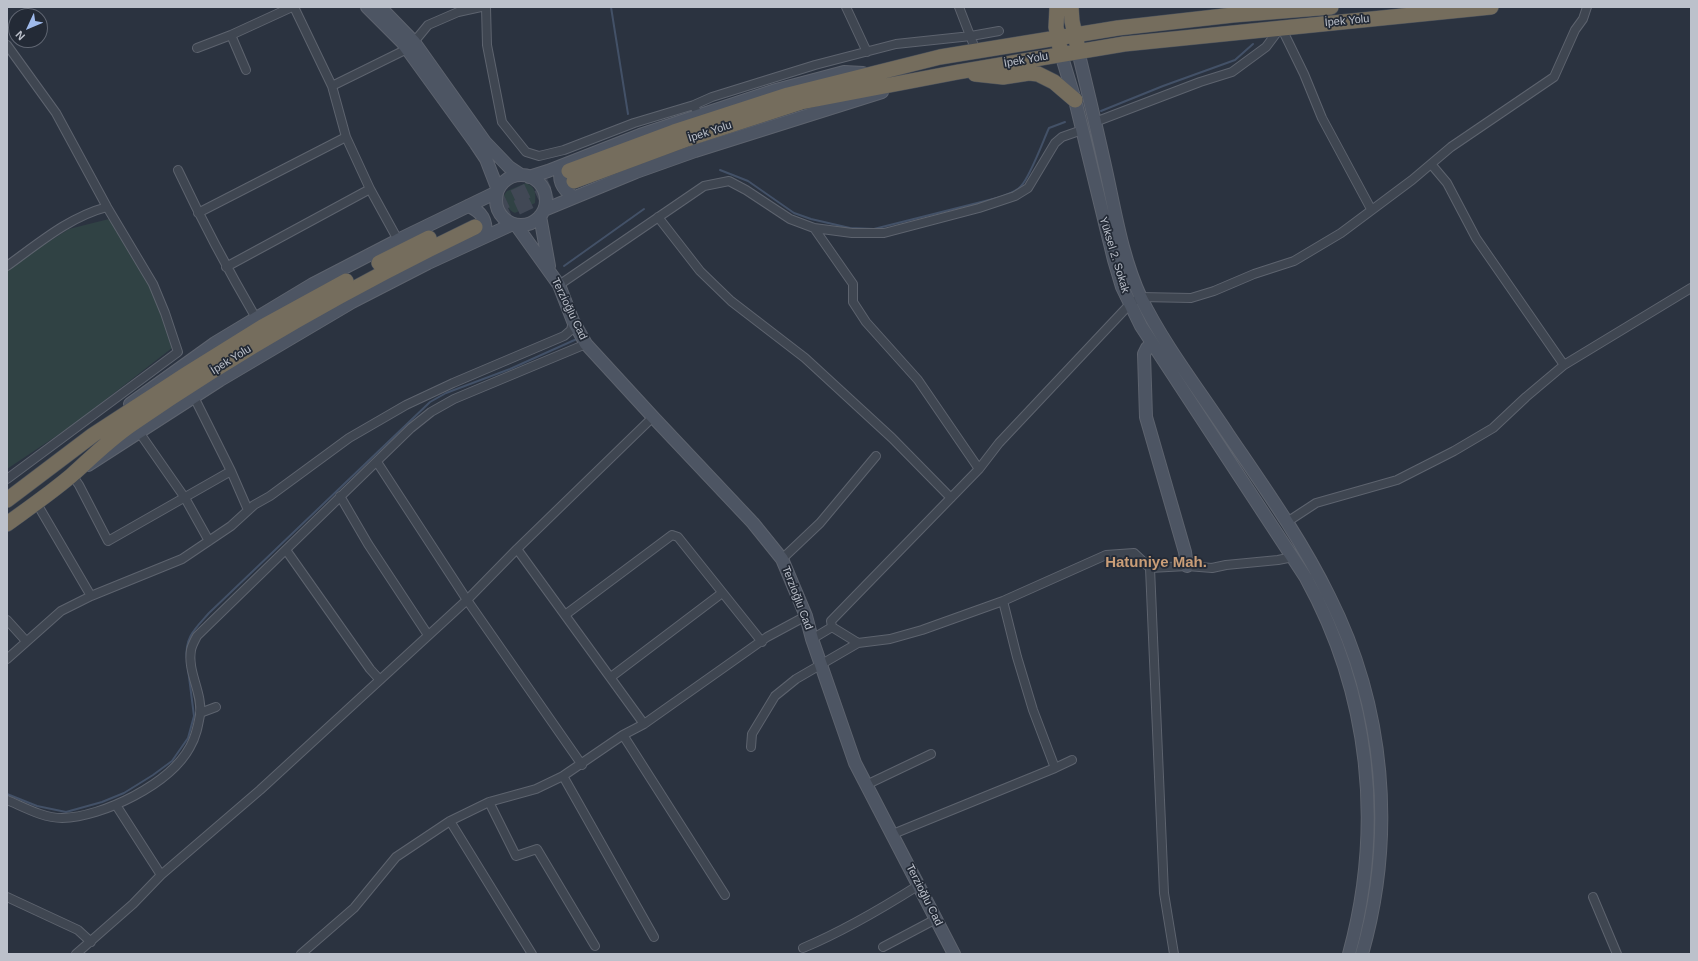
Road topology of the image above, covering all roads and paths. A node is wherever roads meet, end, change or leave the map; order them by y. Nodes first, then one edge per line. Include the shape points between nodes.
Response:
1 (293, 7) edge
2 (367, 7) edge
3 (380, 7) edge
4 (481, 7) edge
5 (486, 7) edge
6 (846, 7) edge
7 (959, 7) edge
8 (1057, 7) edge
9 (1071, 7) edge
10 (1331, 7) edge
11 (1492, 7) edge
12 (1587, 7) edge
13 (1269, 9) edge
14 (1236, 11) edge
15 (1281, 27) junction
16 (999, 31) dead end
17 (231, 35) junction
18 (971, 36) junction
19 (1074, 36) junction
20 (1058, 38) junction
21 (7, 45) edge
22 (411, 46) junction
23 (197, 48) dead end
24 (976, 51) junction
25 (1078, 51) junction
26 (867, 52) junction
27 (1061, 54) junction
28 (246, 70) dead end
29 (958, 72) junction
30 (876, 73) junction
31 (918, 80) junction
32 (332, 86) junction
33 (1075, 100) junction
34 (696, 110) junction
35 (1095, 122) junction
36 (1082, 130) junction
37 (346, 136) junction
38 (1431, 164) junction
39 (178, 170) dead end
40 (568, 173) junction
41 (525, 176) junction
42 (370, 189) junction
43 (498, 191) junction
44 (573, 197) junction
45 (107, 207) junction
46 (1372, 209) junction
47 (198, 213) junction
48 (542, 213) junction
49 (658, 217) junction
50 (475, 221) junction
51 (515, 224) junction
52 (814, 228) junction
53 (398, 240) junction
54 (7, 266) edge
55 (226, 267) junction
56 (551, 271) junction
57 (559, 285) junction
58 (1691, 288) edge
59 (1141, 297) junction
60 (1130, 304) junction
61 (256, 318) junction
62 (573, 321) junction
63 (1152, 343) junction
64 (586, 344) junction
65 (1564, 365) junction
66 (194, 397) junction
67 (653, 417) junction
68 (139, 432) junction
69 (94, 435) junction
70 (876, 456) dead end
71 (377, 462) junction
72 (979, 469) junction
73 (231, 471) junction
74 (72, 475) junction
75 (7, 479) edge
76 (340, 496) junction
77 (185, 498) junction
78 (951, 498) junction
79 (7, 500) edge
80 (36, 502) junction
81 (248, 510) junction
82 (1287, 522) junction
83 (7, 524) edge
84 (209, 541) junction
85 (517, 549) junction
86 (286, 550) junction
87 (1293, 557) junction
88 (782, 559) junction
89 (1187, 566) junction
90 (1150, 568) junction
91 (722, 593) junction
92 (91, 596) junction
93 (467, 600) junction
94 (1003, 601) junction
95 (565, 615) junction
96 (806, 616) junction
97 (7, 620) edge
98 (832, 627) junction
99 (428, 635) junction
100 (812, 639) junction
101 (26, 641) junction
102 (762, 642) junction
103 (858, 643) junction
104 (7, 659) edge
105 (821, 664) junction
106 (611, 677) junction
107 (380, 680) junction
108 (216, 707) dead end
109 (200, 713) junction
110 (644, 724) junction
111 (623, 735) junction
112 (751, 747) dead end
113 (931, 754) dead end
114 (1072, 760) dead end
115 (582, 765) junction
116 (1055, 768) junction
117 (563, 776) junction
118 (866, 785) junction
119 (7, 800) edge
120 (489, 802) junction
121 (116, 805) junction
122 (450, 821) junction
123 (893, 834) junction
124 (161, 875) junction
125 (919, 885) junction
126 (725, 896) dead end
127 (7, 897) edge
128 (1593, 897) dead end
129 (936, 919) junction
130 (654, 937) dead end
131 (91, 942) junction
132 (595, 946) dead end
133 (883, 947) dead end
134 (803, 948) dead end
135 (76, 954) edge
136 (301, 954) edge
137 (532, 954) edge
138 (954, 954) edge
139 (1174, 954) edge
140 (1349, 954) edge
141 (1362, 954) edge
142 (1617, 954) edge

1 - 17 street
1 - 32 street
2 - 22 street
3 - 22 street
4 - 22 street via 458,12 428,25
5 - 34 street via 487,45 502,122 526,152 539,156 564,150 634,123
6 - 26 street
7 - 18 street
8 - 20 highway
9 - 19 highway
10 - 13 highway, İpek Yolu
11 - 15 highway, İpek Yolu
12 - 38 street via 1554,77 1451,147
13 - 14 highway, İpek Yolu
14 - 19 highway, İpek Yolu
15 - 25 highway, İpek Yolu
15 - 35 street via 1266,47 1232,72
15 - 46 street via 1322,118
16 - 18 street
17 - 23 street
17 - 28 street
18 - 24 street
18 - 26 street via 896,44
19 - 20 highway, İpek Yolu
19 - 25 highway
20 - 24 highway, İpek Yolu
20 - 27 highway
21 - 45 street via 56,113
22 - 32 street
22 - 41 street via 485,142 509,167
22 - 43 street via 486,159
24 - 30 highway, İpek Yolu
25 - 27 highway, İpek Yolu
25 - 35 street, Yüksel 2. Sokak
26 - 34 street via 815,65 712,97
27 - 29 highway, İpek Yolu
27 - 33 street, Yüksel 2. Sokak
29 - 31 highway, İpek Yolu
29 - 33 highway via 1003,77 1038,74 1054,82
30 - 34 street via 844,72
30 - 40 highway, İpek Yolu via 780,98 674,132
31 - 40 highway, İpek Yolu via 801,102 687,139
31 - 44 street via 695,151
32 - 37 street
33 - 36 street, Yüksel 2. Sokak
34 - 40 street
35 - 59 street, Yüksel 2. Sokak via 1126,258
36 - 52 street via 1062,137 1055,143 1028,188 1015,196 884,233 852,234
36 - 60 street, Yüksel 2. Sokak via 1114,260
37 - 42 street
37 - 47 street
38 - 46 street
38 - 65 street via 1447,184 1476,238
39 - 47 street
40 - 41 street
40 - 44 street via 559,172 560,183
41 - 43 street via 508,179
41 - 48 street via 536,180 543,190 546,202
42 - 53 street
42 - 55 street
43 - 50 street
43 - 51 street via 497,208
44 - 48 street
45 - 54 street via 90,211 68,222
45 - 75 street via 153,284 178,352
46 - 59 street via 1341,233 1294,261 1191,298
47 - 55 street
48 - 51 street via 529,224
48 - 56 street, Terzioğlu Cad via 546,255
49 - 52 street via 704,186 729,181 790,218
49 - 57 street
49 - 78 street via 700,271 732,301 805,358 892,438
50 - 51 street
50 - 53 street
50 - 66 street via 352,302
50 - 69 highway, İpek Yolu via 404,250 262,327
50 - 74 highway, İpek Yolu via 312,311 242,353 132,424 102,446
51 - 56 street, Terzioğlu Cad
52 - 72 street via 853,284 853,302 866,322 918,380
53 - 61 street via 313,284
55 - 61 street
56 - 57 street, Terzioğlu Cad
57 - 62 street, Terzioğlu Cad
58 - 65 street
59 - 60 street
59 - 82 street, Yüksel 2. Sokak via 1162,335
60 - 63 street, Yüksel 2. Sokak
60 - 72 street via 999,443
61 - 69 street via 136,398
62 - 64 street, Terzioğlu Cad
62 - 81 street via 571,330 564,336 406,405 349,438
63 - 87 street, Yüksel 2. Sokak
63 - 89 street via 1144,354 1146,417 1186,552
64 - 67 street, Terzioğlu Cad
64 - 71 street via 454,399 431,412 411,428
65 - 82 street via 1493,428 1454,451 1397,480 1316,503
66 - 68 street
66 - 73 street
67 - 85 street
67 - 88 street, Terzioğlu Cad via 753,523
68 - 74 street
68 - 77 street
69 - 79 highway, İpek Yolu
70 - 88 street via 820,523
71 - 76 street
71 - 93 street
72 - 78 street
73 - 77 street
73 - 81 street
74 - 77 street via 108,542
74 - 80 highway, İpek Yolu
76 - 86 street
76 - 99 street via 368,544
77 - 84 street
78 - 98 street via 831,621
80 - 83 highway, İpek Yolu
80 - 92 street
81 - 84 street
82 - 141 street, Yüksel 2. Sokak via 1316,571 1344,627 1358,667 1374,729 1382,797 1382,833 1374,901
84 - 92 street via 182,559
85 - 93 street
85 - 95 street
86 - 107 street
86 - 109 street via 198,636 191,649
87 - 89 street via 1212,568
87 - 140 street, Yüksel 2. Sokak via 1318,600 1332,632 1354,697 1366,759 1367,865 1362,900
88 - 96 street, Terzioğlu Cad
89 - 90 street
90 - 94 street via 1134,553 1106,555
90 - 139 street via 1164,893
91 - 95 street via 678,537 672,535
91 - 102 street
91 - 106 street
92 - 101 street via 61,611
93 - 99 street
93 - 115 street
94 - 103 street via 896,637
94 - 116 street via 1033,710
95 - 106 street
96 - 100 street, Terzioğlu Cad
96 - 102 street
97 - 101 street
98 - 100 street
98 - 103 street
99 - 107 street
100 - 105 street, Terzioğlu Cad
101 - 104 street
102 - 110 street
103 - 105 street
105 - 112 street via 775,696 752,734
105 - 118 street, Terzioğlu Cad
106 - 110 street
107 - 124 street via 260,790
108 - 109 street
109 - 121 street via 190,748 171,772
110 - 111 street
111 - 115 street
111 - 126 street
113 - 118 street
114 - 116 street
115 - 117 street
116 - 123 street
117 - 120 street via 536,789
117 - 130 street
118 - 123 street, Terzioğlu Cad
119 - 121 street via 38,813 61,818
120 - 122 street
120 - 132 street via 516,856 537,849
121 - 124 street
122 - 136 street via 396,857 354,908
122 - 137 street
123 - 125 street, Terzioğlu Cad
124 - 131 street
125 - 129 street, Terzioğlu Cad
125 - 134 street via 834,935
127 - 131 street via 78,930
128 - 142 street
129 - 133 street
129 - 138 street, Terzioğlu Cad
131 - 135 street

